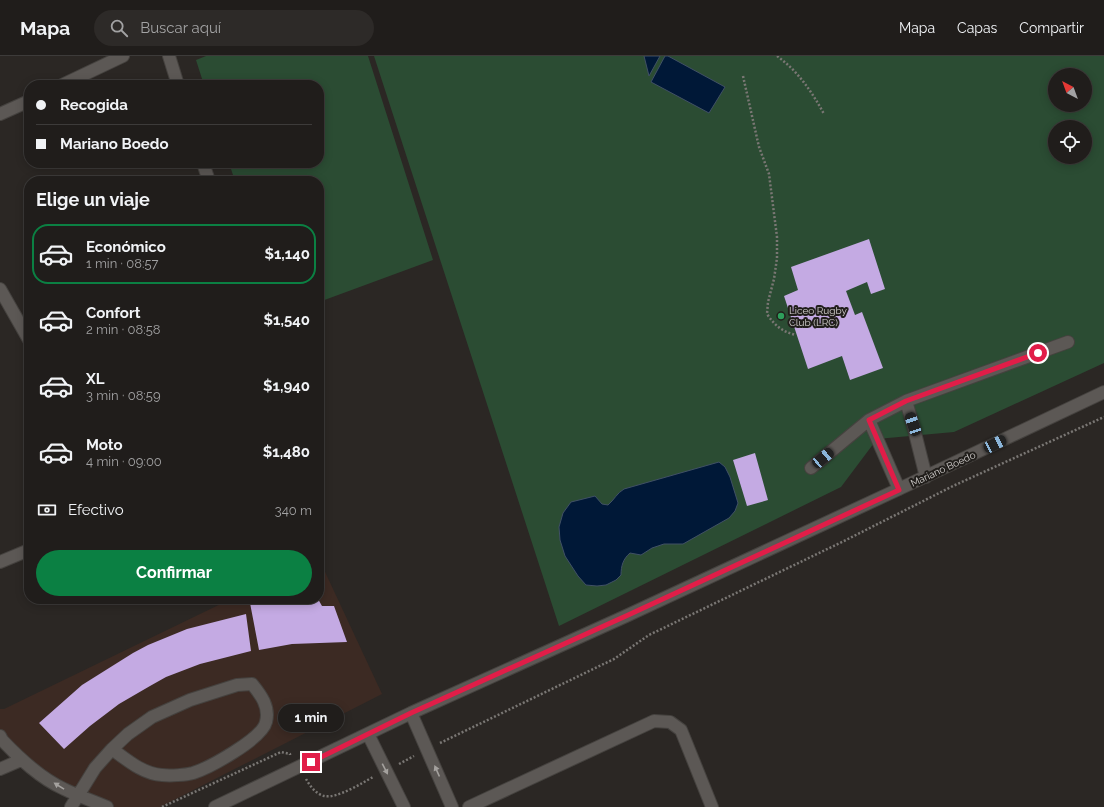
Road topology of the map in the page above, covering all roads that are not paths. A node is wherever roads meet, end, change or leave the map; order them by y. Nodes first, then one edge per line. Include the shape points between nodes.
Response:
1 (123, 56) edge
2 (169, 56) edge
3 (73, 80) edge
4 (176, 80) edge
5 (24, 103) edge
6 (0, 114) edge
7 (0, 289) edge
8 (24, 331) edge
9 (1068, 342) dead end
10 (1104, 392) edge
11 (906, 401) junction
12 (869, 420) junction
13 (811, 468) dead end
14 (926, 477) junction
15 (899, 490) junction
16 (24, 552) edge
17 (0, 562) edge
18 (411, 713) junction
19 (368, 734) junction
20 (0, 736) edge
21 (112, 749) junction
22 (21, 760) junction
23 (0, 769) edge
24 (78, 795) junction
25 (71, 807) edge
26 (107, 807) edge
27 (215, 807) edge
28 (404, 807) edge
29 (452, 807) edge
30 (469, 807) edge
31 (712, 807) edge

1 - 3 street
2 - 4 street
5 - 6 street
7 - 8 street
9 - 11 street
10 - 14 street, Mariano Boedo
11 - 12 street
11 - 14 street
12 - 13 street
12 - 15 street
14 - 15 street, Mariano Boedo
15 - 18 street, Mariano Boedo
16 - 17 street
18 - 19 street, Mariano Boedo
29 -> 18 street
19 - 27 street, Mariano Boedo
19 -> 28 street
20 - 22 street
21 - 21 street via 152,716 190,700 237,685 252,684 264,698 266,723 250,742 230,755 192,773 162,775 140,769
21 - 24 street via 95,768
22 - 23 street
24 -> 22 street via 63,789
24 - 25 street
24 - 26 street
30 - 31 street via 654,721 670,722 681,730

